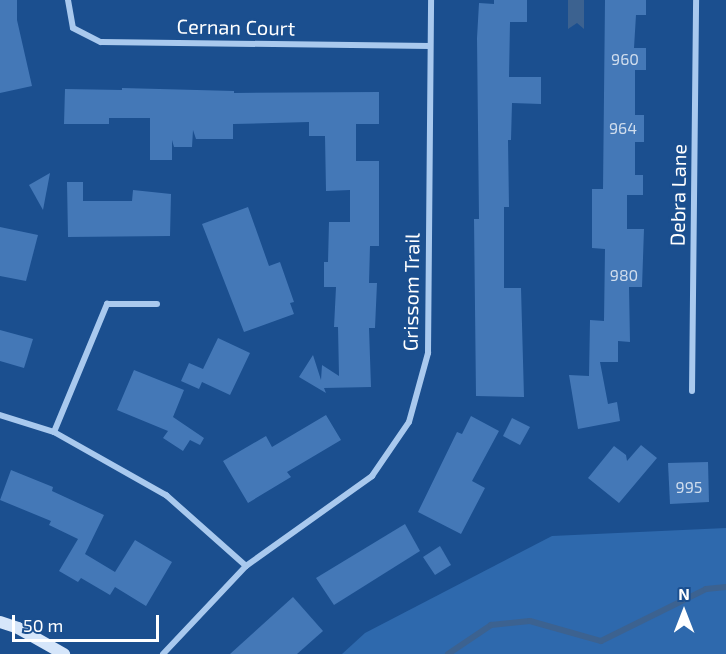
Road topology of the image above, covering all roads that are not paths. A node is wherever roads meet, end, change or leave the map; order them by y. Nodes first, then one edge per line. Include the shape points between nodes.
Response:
1 (68, 0) edge
2 (431, 0) edge
3 (696, 0) edge
4 (430, 46) junction
5 (157, 304) dead end
6 (692, 391) dead end
7 (0, 415) edge
8 (54, 432) junction
9 (246, 566) junction
10 (0, 622) edge
11 (64, 654) edge
12 (163, 654) edge

1 - 4 street, Cernan Court via 73,28 101,42
2 - 4 street, Grissom Trail
3 - 6 street, Debra Lane
4 - 9 street, Grissom Trail via 428,353 409,422 372,476
5 - 8 street via 107,304
7 - 8 street
8 - 9 street via 166,495
9 - 12 street, Grissom Trail
10 - 11 main road

